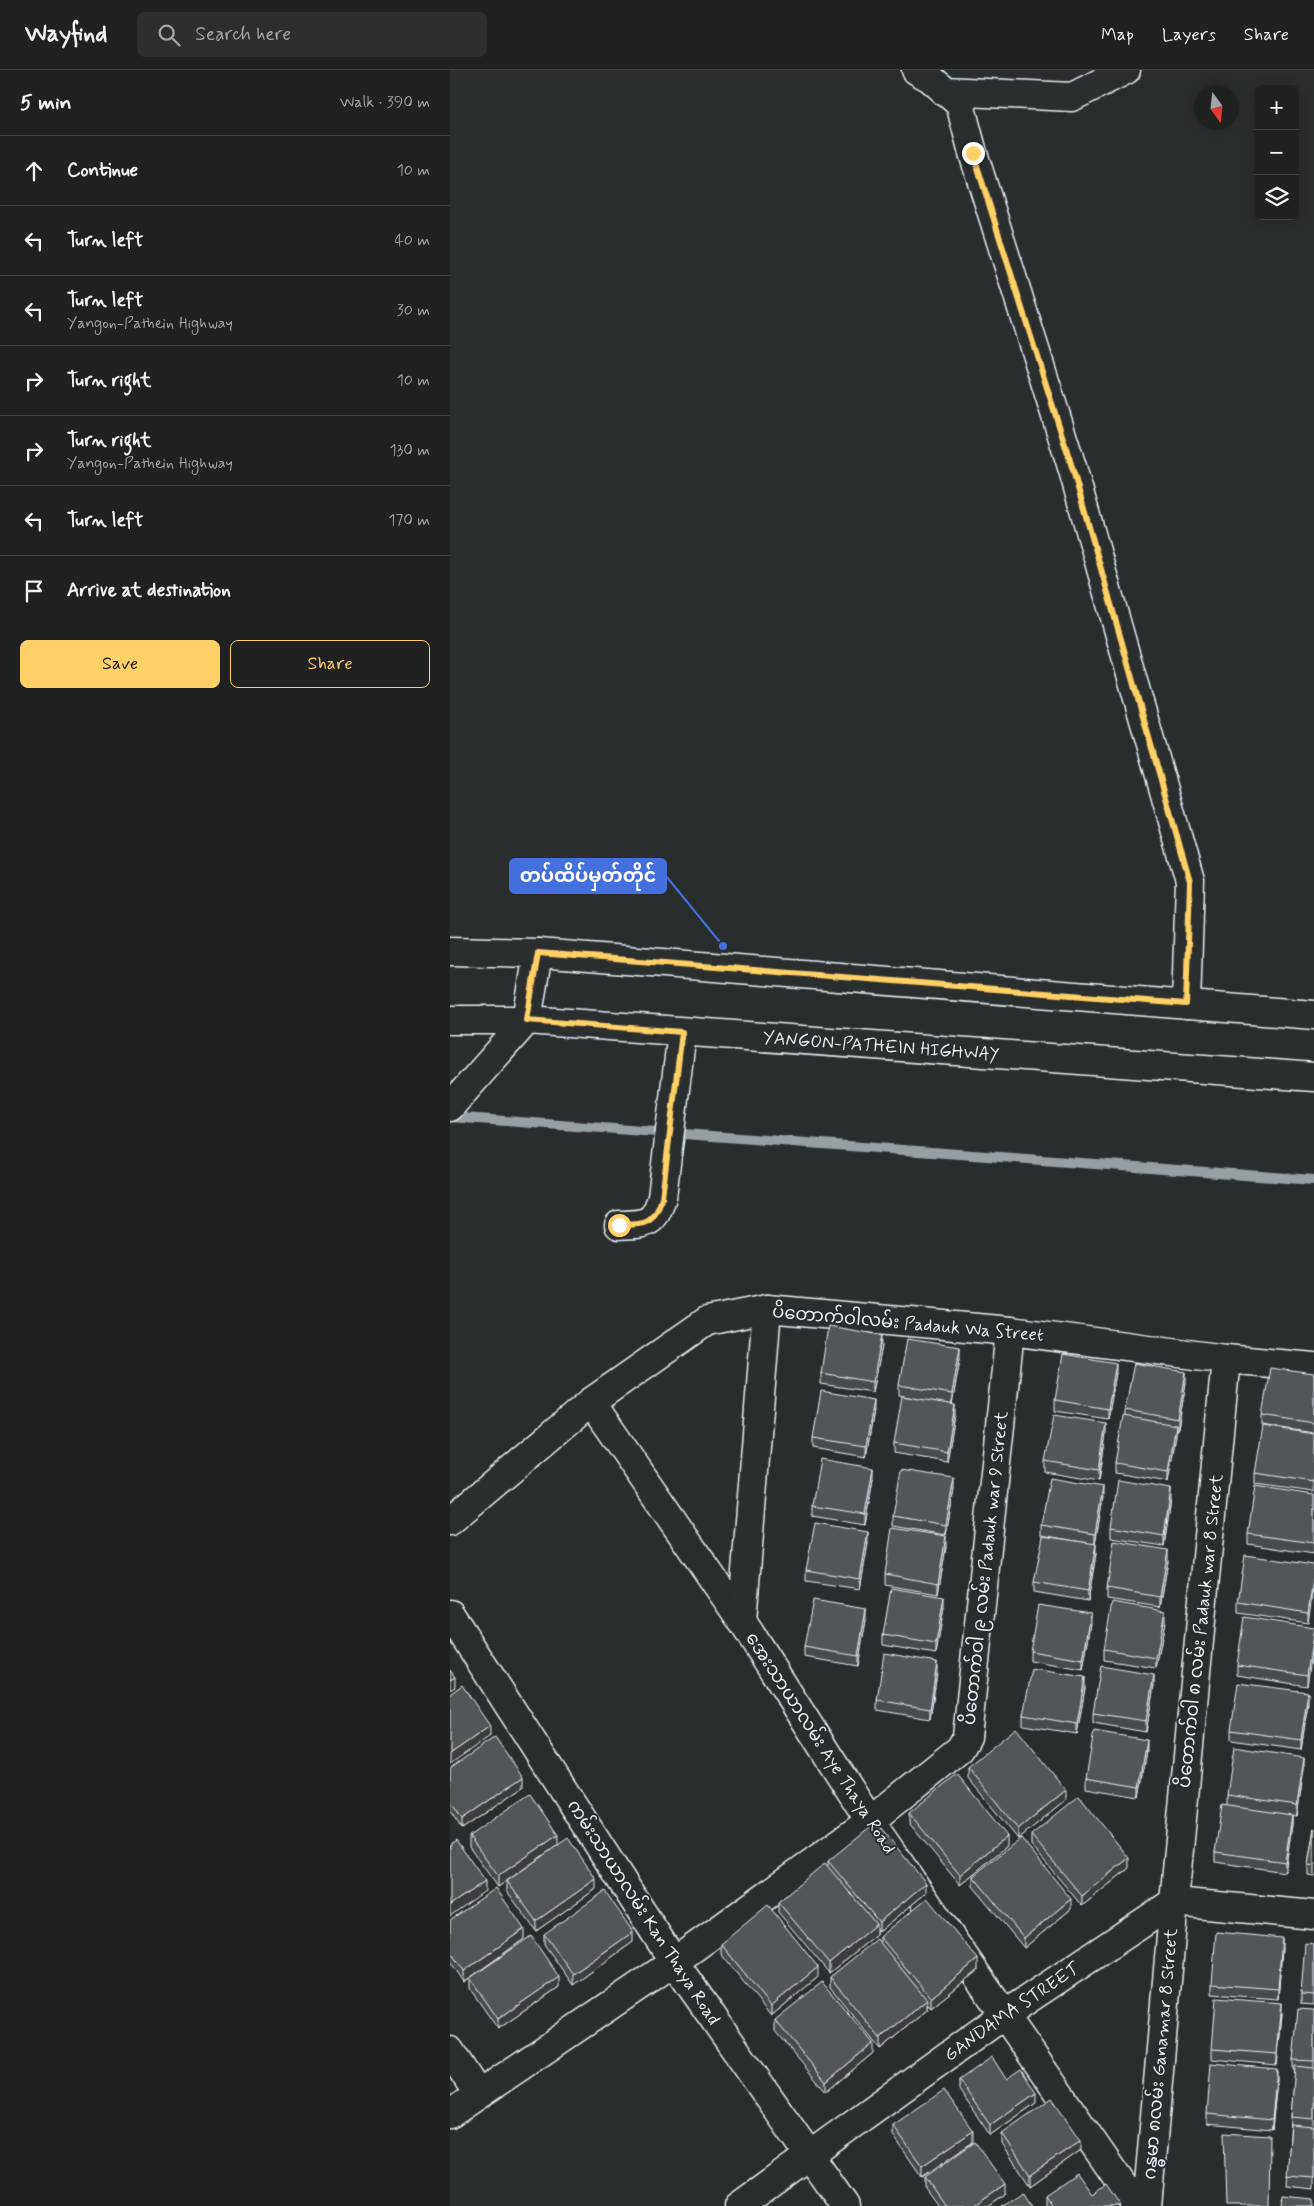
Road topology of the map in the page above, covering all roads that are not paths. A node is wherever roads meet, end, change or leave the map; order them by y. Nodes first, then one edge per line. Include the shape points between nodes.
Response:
1 (916, 70) edge
2 (1126, 70) edge
3 (944, 91) junction
4 (450, 951) edge
5 (538, 953) junction
6 (1186, 1004) junction
7 (1314, 1015) edge
8 (450, 1020) edge
9 (527, 1020) junction
10 (682, 1032) junction
11 (1314, 1077) edge
12 (450, 1107) edge
13 (619, 1225) dead end
14 (768, 1309) junction
15 (1010, 1330) junction
16 (1226, 1359) junction
17 (1314, 1367) edge
18 (591, 1402) junction
19 (450, 1521) edge
20 (450, 1614) edge
21 (742, 1621) junction
22 (870, 1821) junction
23 (1174, 1902) junction
24 (1314, 1915) edge
25 (674, 1962) junction
26 (1004, 2015) junction
27 (450, 2051) edge
28 (478, 2094) junction
29 (450, 2114) edge
30 (810, 2156) junction
31 (739, 2206) edge
32 (845, 2206) edge
33 (1137, 2206) edge
34 (1147, 2206) edge

1 - 3 street
2 - 3 street via 1072,97
3 - 6 street via 960,104 1072,467 1190,882
4 - 5 street
5 - 6 street
5 - 9 street
6 - 7 street
8 - 9 street, YANGON-PATHEIN HIGHWAY
9 - 10 street, YANGON-PATHEIN HIGHWAY
9 - 12 street
10 - 11 street, YANGON-PATHEIN HIGHWAY
10 - 13 street via 658,1213 644,1224
14 - 15 street, ပိတောက်ဝါလမ်း Padauk Wa Street
14 - 18 street, ပိတောက်ဝါလမ်း Padauk Wa Street via 707,1321
14 - 21 street
15 - 16 street, ပိတောက်ဝါလမ်း Padauk Wa Street
15 - 22 street, ပိတောက်ဝါ ၉ လမ်း Padauk war 9 Street via 968,1737 960,1749
16 - 17 street, ပိတောက်ဝါလမ်း Padauk Wa Street
16 - 23 street, ပိတောက်ဝါ ၈ လမ်း Padauk war 8 Street
18 - 19 street, ပိတောက်ဝါလမ်း Padauk Wa Street
18 - 21 street, အေးသာယာလမ်း Aye Thaya Road
20 - 25 street, ကမ်းသာယာလမ်း Kan Thaya Road
21 - 22 street, အေးသာယာလမ်း Aye Thaya Road
22 - 25 street, ပိတောက်ဝါ ၉ လမ်း Padauk war 9 Street
22 - 26 street, အေးသာယာလမ်း Aye Thaya Road
23 - 24 street
23 - 26 street, GANDAMA STREET
23 - 34 street, ဂန္ဓမာ ၈လမ်း Ganamar 8 Street
25 - 28 street, ပိတောက်ဝါ ၉ လမ်း Padauk war 9 Street
25 - 30 street, ကမ်းသာယာလမ်း Kan Thaya Road
26 - 30 street, GANDAMA STREET
26 - 33 street, အေးသာယာလမ်း Aye Thaya Road
27 - 28 street
28 - 29 street, ပိတောက်ဝါ ၉ လမ်း Padauk war 9 Street
30 - 31 street, GANDAMA STREET
30 - 32 street, ကမ်းသာယာလမ်း Kan Thaya Road

